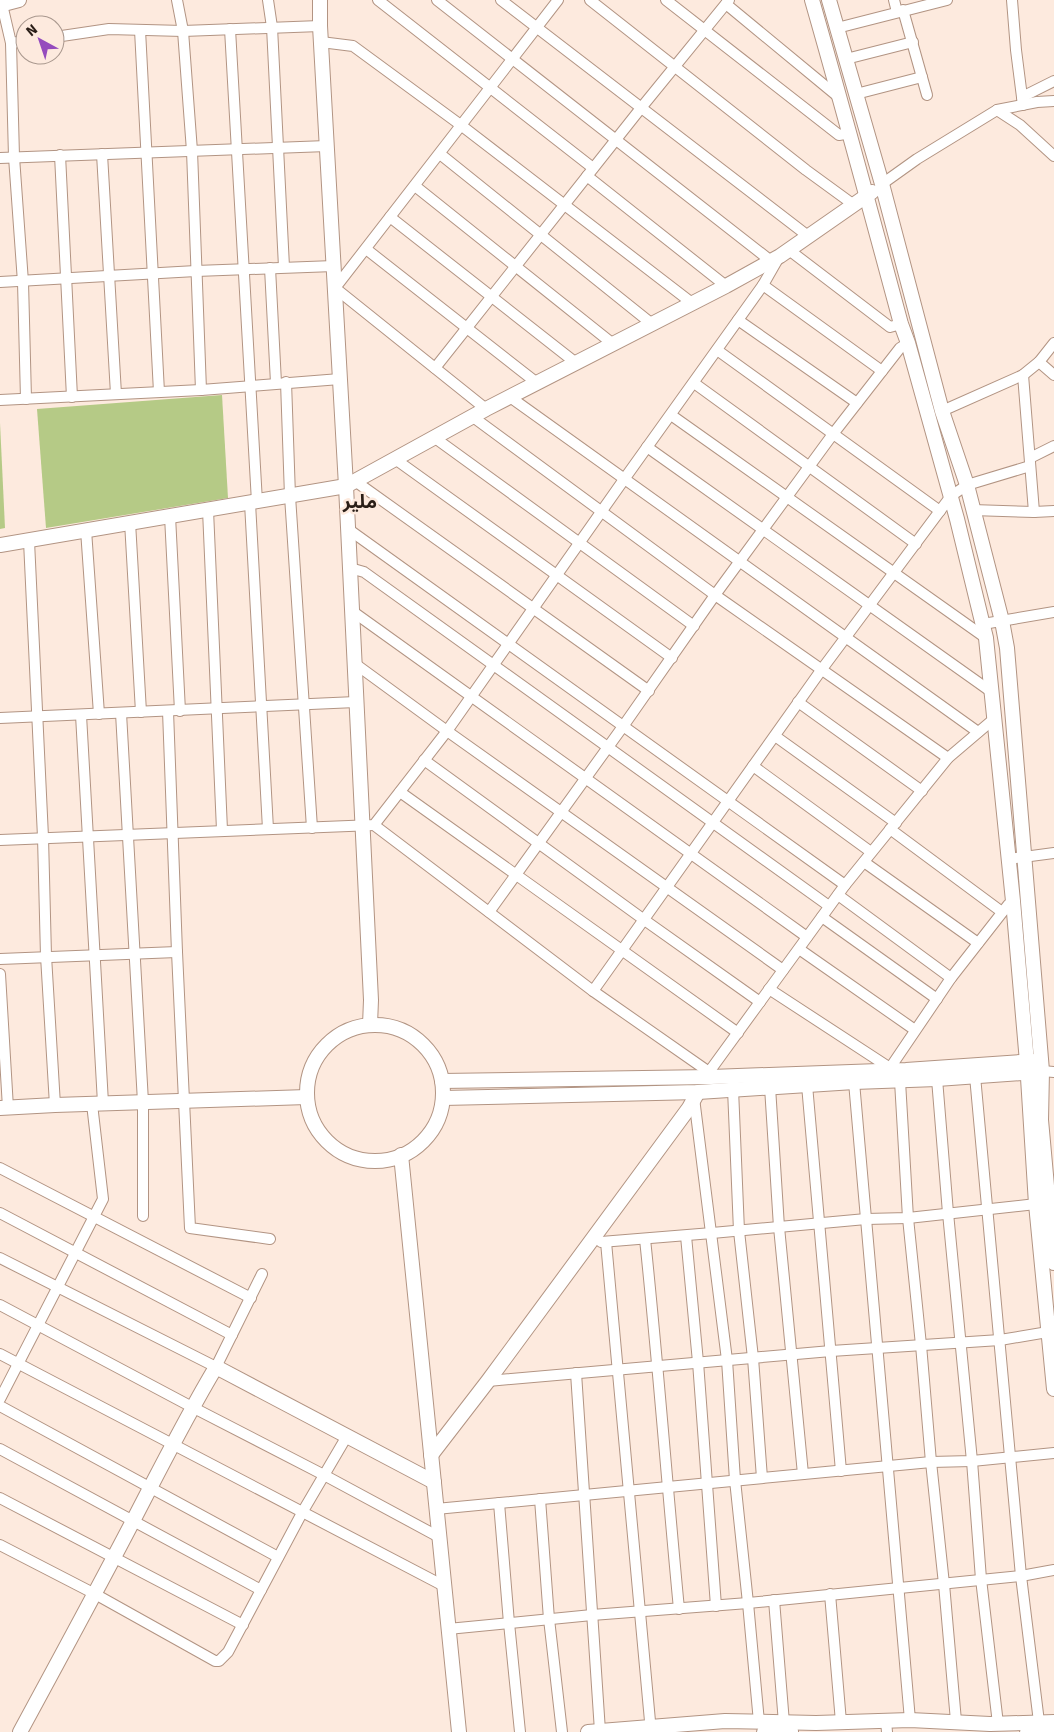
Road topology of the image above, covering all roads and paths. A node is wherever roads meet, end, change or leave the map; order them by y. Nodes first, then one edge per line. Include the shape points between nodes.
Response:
1 (19, 0) edge
2 (176, 0) edge
3 (268, 0) edge
4 (320, 0) edge
5 (378, 0) edge
6 (437, 0) edge
7 (501, 0) edge
8 (558, 0) edge
9 (590, 0) edge
10 (666, 0) edge
11 (812, 0) edge
12 (829, 0) edge
13 (894, 0) edge
14 (947, 0) edge
15 (1012, 0) edge
16 (727, 2) edge
17 (1, 3) edge
18 (914, 4) edge
19 (900, 11) junction
20 (320, 26) junction
21 (272, 27) junction
22 (537, 28) junction
23 (837, 28) junction
24 (230, 29) junction
25 (140, 30) junction
26 (704, 30) junction
27 (183, 31) junction
28 (65, 36) edge
29 (321, 42) junction
30 (912, 42) junction
31 (12, 43) junction
32 (15, 43) edge
33 (513, 59) junction
34 (846, 59) junction
35 (674, 67) junction
36 (922, 77) junction
37 (1054, 81) edge
38 (491, 88) junction
39 (856, 94) junction
40 (927, 95) dead end
41 (841, 100) junction
42 (1022, 101) junction
43 (1054, 101) edge
44 (641, 108) junction
45 (997, 110) junction
46 (462, 126) junction
47 (850, 133) junction
48 (616, 140) junction
49 (327, 146) junction
50 (278, 148) junction
51 (237, 149) junction
52 (192, 151) junction
53 (146, 152) junction
54 (102, 154) junction
55 (440, 154) junction
56 (60, 155) junction
57 (1054, 156) edge
58 (14, 157) junction
59 (0, 158) edge
60 (590, 172) junction
61 (882, 184) junction
62 (415, 186) junction
63 (866, 196) junction
64 (564, 205) junction
65 (854, 205) junction
66 (390, 217) junction
67 (540, 234) junction
68 (808, 236) junction
69 (366, 249) junction
70 (780, 256) junction
71 (334, 266) junction
72 (515, 266) junction
73 (270, 268) junction
74 (284, 268) junction
75 (244, 269) junction
76 (196, 271) junction
77 (152, 274) junction
78 (109, 276) junction
79 (66, 279) junction
80 (0, 282) edge
81 (23, 282) junction
82 (763, 285) junction
83 (726, 286) junction
84 (335, 288) junction
85 (491, 297) junction
86 (692, 304) junction
87 (738, 320) junction
88 (652, 324) junction
89 (902, 324) junction
90 (467, 328) junction
91 (908, 343) junction
92 (1054, 343) edge
93 (613, 344) junction
94 (717, 350) junction
95 (1039, 362) junction
96 (576, 363) junction
97 (435, 368) junction
98 (882, 371) junction
99 (1023, 375) junction
100 (1054, 375) edge
101 (340, 379) junction
102 (281, 382) junction
103 (537, 383) junction
104 (694, 383) junction
105 (251, 385) junction
106 (201, 390) junction
107 (159, 392) junction
108 (116, 394) junction
109 (72, 397) junction
110 (510, 397) junction
111 (26, 399) junction
112 (0, 400) edge
113 (857, 403) junction
114 (486, 410) junction
115 (942, 411) junction
116 (671, 415) junction
117 (472, 417) junction
118 (832, 434) junction
119 (435, 438) junction
120 (1054, 446) edge
121 (647, 447) junction
122 (395, 459) junction
123 (1030, 462) junction
124 (809, 466) junction
125 (625, 478) junction
126 (350, 484) junction
127 (966, 485) junction
128 (290, 496) junction
129 (951, 496) junction
130 (787, 497) junction
131 (254, 502) junction
132 (208, 510) junction
133 (972, 510) junction
134 (940, 511) junction
135 (1054, 511) edge
136 (601, 512) junction
137 (1034, 512) junction
138 (170, 516) junction
139 (130, 522) junction
140 (348, 529) junction
141 (763, 529) junction
142 (86, 530) junction
143 (29, 541) junction
144 (580, 543) junction
145 (916, 544) junction
146 (0, 545) edge
147 (740, 561) junction
148 (350, 568) junction
149 (894, 573) junction
150 (557, 575) junction
151 (715, 595) junction
152 (870, 605) junction
153 (534, 609) junction
154 (352, 611) junction
155 (1054, 612) edge
156 (1002, 621) junction
157 (983, 624) junction
158 (694, 626) junction
159 (846, 637) junction
160 (986, 638) junction
161 (509, 644) junction
162 (672, 658) junction
163 (354, 663) junction
164 (494, 665) junction
165 (822, 669) junction
166 (649, 691) junction
167 (993, 693) junction
168 (471, 697) junction
169 (356, 702) junction
170 (798, 702) junction
171 (304, 704) junction
172 (261, 707) junction
173 (217, 709) junction
174 (168, 711) junction
175 (180, 711) junction
176 (141, 712) junction
177 (121, 713) junction
178 (99, 714) junction
179 (81, 715) junction
180 (36, 717) junction
181 (0, 718) edge
182 (995, 718) junction
183 (624, 726) junction
184 (447, 731) junction
185 (978, 732) junction
186 (774, 736) junction
187 (608, 747) junction
188 (948, 758) junction
189 (424, 760) junction
190 (753, 766) junction
191 (586, 779) junction
192 (922, 791) junction
193 (400, 792) junction
194 (728, 800) junction
195 (562, 812) junction
196 (712, 822) junction
197 (368, 826) junction
198 (893, 826) junction
199 (312, 828) junction
200 (268, 829) junction
201 (222, 830) junction
202 (172, 832) junction
203 (128, 834) junction
204 (88, 835) junction
205 (43, 837) junction
206 (0, 840) edge
207 (539, 844) junction
208 (872, 852) junction
209 (1054, 853) edge
210 (690, 854) junction
211 (1025, 857) junction
212 (1008, 859) junction
213 (864, 862) junction
214 (516, 875) junction
215 (845, 885) junction
216 (666, 886) junction
217 (838, 895) junction
218 (1013, 901) junction
219 (829, 906) junction
220 (489, 912) junction
221 (1002, 912) junction
222 (822, 917) junction
223 (643, 919) junction
224 (807, 937) junction
225 (978, 943) junction
226 (799, 949) junction
227 (622, 950) junction
228 (176, 952) junction
229 (135, 953) junction
230 (95, 954) junction
231 (46, 956) junction
232 (0, 958) edge
233 (783, 970) junction
234 (0, 974) edge
235 (951, 978) junction
236 (769, 989) junction
237 (593, 991) junction
238 (936, 999) junction
239 (760, 1002) junction
240 (370, 1025) junction
241 (916, 1030) junction
242 (738, 1032) junction
243 (1038, 1068) edge
244 (890, 1070) junction
245 (975, 1076) junction
246 (937, 1079) junction
247 (711, 1080) junction
248 (442, 1081) junction
249 (900, 1081) junction
250 (854, 1082) junction
251 (807, 1085) junction
252 (770, 1087) junction
253 (733, 1089) junction
254 (696, 1095) junction
255 (308, 1097) junction
256 (443, 1098) junction
257 (183, 1101) junction
258 (143, 1102) junction
259 (98, 1103) junction
260 (55, 1105) junction
261 (4, 1108) edge
262 (402, 1155) junction
263 (0, 1168) edge
264 (1036, 1204) junction
265 (987, 1210) junction
266 (948, 1212) junction
267 (0, 1213) edge
268 (143, 1216) dead end
269 (94, 1217) junction
270 (908, 1218) junction
271 (866, 1219) junction
272 (819, 1223) junction
273 (779, 1227) junction
274 (739, 1231) junction
275 (712, 1234) junction
276 (686, 1236) junction
277 (270, 1239) dead end
278 (645, 1239) junction
279 (606, 1242) junction
280 (590, 1243) junction
281 (76, 1253) junction
282 (0, 1258) edge
283 (1054, 1263) edge
284 (262, 1274) dead end
285 (58, 1288) junction
286 (251, 1298) junction
287 (0, 1305) edge
288 (39, 1326) junction
289 (1051, 1332) edge
290 (232, 1335) junction
291 (1000, 1340) junction
292 (960, 1343) junction
293 (921, 1345) junction
294 (876, 1348) junction
295 (831, 1351) junction
296 (0, 1354) edge
297 (791, 1354) junction
298 (753, 1358) junction
299 (726, 1360) junction
300 (698, 1362) junction
301 (19, 1365) junction
302 (658, 1366) junction
303 (216, 1367) junction
304 (617, 1369) junction
305 (576, 1373) junction
306 (488, 1381) junction
307 (1054, 1389) edge
308 (0, 1399) edge
309 (0, 1406) edge
310 (192, 1407) junction
311 (347, 1436) junction
312 (174, 1445) junction
313 (0, 1449) edge
314 (1054, 1452) edge
315 (431, 1455) junction
316 (1010, 1458) junction
317 (972, 1461) junction
318 (931, 1462) junction
319 (888, 1467) junction
320 (841, 1471) junction
321 (803, 1474) junction
322 (324, 1475) junction
323 (762, 1478) junction
324 (735, 1480) junction
325 (434, 1482) junction
326 (707, 1483) junction
327 (149, 1486) junction
328 (667, 1487) junction
329 (628, 1490) junction
330 (584, 1495) junction
331 (0, 1498) edge
332 (540, 1499) junction
333 (499, 1503) junction
334 (436, 1509) junction
335 (302, 1511) junction
336 (133, 1520) junction
337 (439, 1537) junction
338 (0, 1545) edge
339 (113, 1556) junction
340 (278, 1557) junction
341 (1054, 1570) edge
342 (1021, 1576) junction
343 (981, 1579) junction
344 (944, 1584) junction
345 (444, 1586) junction
346 (897, 1589) junction
347 (261, 1590) junction
348 (95, 1594) junction
349 (830, 1594) junction
350 (774, 1600) junction
351 (748, 1603) junction
352 (716, 1606) junction
353 (679, 1609) junction
354 (639, 1612) junction
355 (592, 1616) junction
356 (549, 1619) junction
357 (509, 1623) junction
358 (243, 1625) junction
359 (448, 1629) junction
360 (910, 1720) junction
361 (956, 1721) junction
362 (841, 1722) junction
363 (1039, 1722) junction
364 (1054, 1722) edge
365 (761, 1727) edge
366 (887, 1727) edge
367 (1025, 1727) edge
368 (816, 1728) edge
369 (651, 1729) edge
370 (778, 1729) edge
371 (993, 1729) edge
372 (594, 1731) edge
373 (20, 1732) edge
374 (459, 1732) edge
375 (520, 1732) edge
376 (562, 1732) edge
377 (1054, 1732) edge

1 - 17 street
2 - 27 street
3 - 21 street
4 - 20 street
5 - 38 street
6 - 33 street
7 - 22 street
8 - 22 street
9 - 35 street
10 - 26 street
11 - 41 street
12 - 23 street
13 - 19 street
14 - 18 street
15 - 42 street
16 - 26 street
16 - 41 street
17 - 31 street
18 - 19 street
19 - 23 street
19 - 30 street
20 - 21 street
20 - 29 street
21 - 24 street
21 - 50 street
22 - 33 street
22 - 44 street
23 - 34 street
24 - 27 street
24 - 51 street
25 - 27 street
25 - 28 street via 109,29
25 - 53 street
26 - 35 street
26 - 47 street via 839,134
27 - 52 street
29 - 46 street via 352,46
29 - 49 street
30 - 34 street
30 - 36 street
31 - 32 street
31 - 58 street
33 - 38 street
33 - 48 street
34 - 39 street
35 - 44 street
35 - 65 street
36 - 39 street
36 - 40 street
37 - 42 street
38 - 46 street
38 - 60 street
39 - 61 street
41 - 47 street
42 - 43 street
42 - 45 street
44 - 48 street
44 - 68 street
45 - 57 street via 1020,125
45 - 61 street
46 - 55 street
46 - 64 street
47 - 63 street
48 - 60 street
48 - 70 street
49 - 50 street
49 - 71 street
50 - 51 street
50 - 74 street
51 - 52 street
51 - 75 street
52 - 53 street
52 - 76 street
53 - 54 street
53 - 77 street
54 - 56 street
54 - 78 street
55 - 62 street
55 - 67 street
56 - 58 street
56 - 79 street
58 - 59 street
58 - 81 street
60 - 64 street
60 - 83 street
61 - 63 street
61 - 115 street
62 - 66 street
62 - 72 street
63 - 65 street
63 - 89 street
64 - 67 street
64 - 86 street
65 - 68 street
66 - 69 street
66 - 85 street
67 - 72 street
67 - 88 street
68 - 70 street
69 - 84 street
69 - 90 street
70 - 82 street
70 - 83 street
70 - 89 street via 890,327
71 - 74 street
71 - 84 street
72 - 85 street
72 - 93 street
73 - 74 street
73 - 75 street
73 - 102 street
75 - 76 street
75 - 105 street
76 - 77 street
76 - 106 street
77 - 78 street
77 - 107 street
78 - 79 street
78 - 108 street
79 - 81 street
79 - 109 street
80 - 81 street
81 - 111 street
82 - 87 street
82 - 98 street
83 - 86 street
84 - 97 street
84 - 101 street
85 - 90 street
85 - 96 street
86 - 88 street
87 - 94 street
87 - 113 street
88 - 93 street
89 - 91 street
90 - 97 street
90 - 103 street
91 - 98 street
91 - 129 street
92 - 95 street
93 - 96 street
94 - 104 street
94 - 118 street
95 - 99 street
95 - 100 street
96 - 103 street
97 - 114 street
98 - 113 street
99 - 115 street
99 - 123 street
101 - 102 street
101 - 126 street
102 - 105 street
102 - 128 street
103 - 110 street
104 - 116 street
104 - 124 street
105 - 106 street
105 - 131 street
106 - 107 street
107 - 108 street
108 - 109 street
109 - 111 street
110 - 114 street
110 - 125 street
111 - 112 street
113 - 118 street
114 - 117 street
115 - 127 street
116 - 121 street
116 - 130 street
117 - 119 street
117 - 136 street
118 - 124 street
118 - 134 street
119 - 122 street
119 - 144 street
120 - 123 street
121 - 125 street
121 - 141 street
122 - 126 street
122 - 150 street
123 - 127 street
123 - 137 street
124 - 130 street
124 - 145 street
125 - 136 street
125 - 147 street
126 - 128 street
126 - 140 street
126 - 153 street
127 - 129 street
127 - 133 street
128 - 131 street
128 - 171 street
129 - 134 street
129 - 157 street
130 - 141 street
130 - 149 street
131 - 132 street
131 - 172 street
132 - 138 street
132 - 173 street
133 - 137 street
133 - 156 street
134 - 145 street
135 - 137 street
136 - 144 street
136 - 151 street
138 - 139 street
138 - 175 street
139 - 142 street
139 - 176 street
140 - 148 street
140 - 161 street
141 - 147 street
141 - 152 street
142 - 143 street
142 - 178 street
143 - 146 street
143 - 180 street
144 - 150 street
144 - 158 street
145 - 149 street
147 - 151 street
147 - 159 street
148 - 154 street
148 - 164 street via 364,572
149 - 152 street
149 - 160 street
150 - 153 street
150 - 162 street
151 - 158 street
151 - 165 street
152 - 159 street
152 - 167 street
153 - 161 street
153 - 166 street
154 - 163 street
154 - 168 street
155 - 156 street
156 - 157 street
156 - 211 street
157 - 160 street
158 - 162 street
159 - 165 street
159 - 185 street
160 - 167 street
161 - 164 street
161 - 183 street
162 - 166 street
163 - 169 street
163 - 184 street
164 - 168 street
164 - 187 street
165 - 170 street
165 - 188 street
166 - 183 street
167 - 182 street
168 - 184 street
168 - 191 street
169 - 171 street
169 - 197 street
170 - 186 street
170 - 192 street
171 - 172 street
171 - 199 street
172 - 173 street
172 - 200 street
173 - 175 street
173 - 201 street
174 - 175 street
174 - 176 street
174 - 202 street
176 - 177 street
177 - 178 street
177 - 203 street
178 - 179 street
179 - 180 street
179 - 204 street
180 - 181 street
180 - 205 street
182 - 185 street
182 - 212 street
183 - 187 street
183 - 194 street
184 - 189 street
184 - 195 street
185 - 188 street
186 - 190 street
186 - 198 street
187 - 191 street
187 - 196 street
188 - 192 street
189 - 193 street
189 - 207 street
190 - 194 street
190 - 208 street
191 - 195 street
191 - 210 street
192 - 198 street
193 - 197 street
193 - 214 street
194 - 196 street
194 - 215 street
195 - 207 street
195 - 216 street
196 - 210 street
196 - 219 street
197 - 199 street
197 - 220 street
197 - 240 street
198 - 208 street
198 - 221 street
199 - 200 street
200 - 201 street
201 - 202 street
202 - 203 street
202 - 228 street
203 - 204 street
203 - 229 street
204 - 205 street
204 - 230 street
205 - 206 street
205 - 231 street
207 - 214 street
207 - 223 street
208 - 213 street
209 - 211 street
210 - 216 street
210 - 224 street
211 - 212 street
211 - 243 street
212 - 218 street
213 - 215 street
213 - 225 street
214 - 220 street
214 - 227 street
215 - 217 street
216 - 223 street
216 - 233 street
217 - 219 street
217 - 235 street
218 - 221 street
218 - 243 street
219 - 222 street
220 - 237 street
221 - 225 street
222 - 224 street
222 - 238 street
223 - 227 street
223 - 239 street
224 - 226 street
225 - 235 street
226 - 233 street
226 - 241 street
227 - 237 street
227 - 242 street
228 - 229 street
228 - 257 street
229 - 230 street
229 - 258 street
230 - 231 street
230 - 259 street
231 - 232 street
231 - 260 street
233 - 236 street
234 - 261 street
235 - 238 street
236 - 239 street
236 - 244 street
237 - 247 street
238 - 241 street
239 - 242 street
240 - 248 street via 389,1026 422,1042 434,1057
240 - 255 street via 349,1030 331,1041 317,1057 309,1077
241 - 244 street
242 - 247 street
243 - 244 street
243 - 245 street
243 - 264 street
243 - 283 street
244 - 247 street
245 - 246 street
245 - 265 street
246 - 249 street
246 - 266 street
247 - 248 street
247 - 253 street
247 - 254 street
248 - 256 street
249 - 250 street
249 - 270 street
250 - 251 street
250 - 271 street
251 - 252 street
251 - 272 street
252 - 253 street
252 - 273 street
253 - 274 street
254 - 256 street
254 - 275 street
254 - 280 street
255 - 257 street
255 - 262 street via 312,1119 324,1137 340,1151 360,1159 381,1160
256 - 262 street via 432,1130 418,1145
257 - 258 street
257 - 277 street via 190,1228
258 - 259 street
258 - 268 street
259 - 260 street
259 - 269 street via 104,1199
260 - 261 street
262 - 315 street
263 - 269 street
264 - 265 street
264 - 289 street
265 - 266 street
265 - 291 street
266 - 270 street
266 - 292 street
267 - 281 street
269 - 281 street
269 - 286 street
270 - 271 street
270 - 293 street
271 - 272 street
271 - 294 street
272 - 273 street
272 - 295 street
273 - 274 street
273 - 297 street
274 - 275 street
274 - 298 street
275 - 276 street
275 - 299 street
276 - 278 street
276 - 300 street
278 - 279 street
278 - 302 street
279 - 280 street
279 - 304 street
280 - 306 street
281 - 285 street
281 - 290 street
282 - 285 street
284 - 286 street
285 - 288 street
285 - 303 street
286 - 290 street
287 - 288 street
288 - 301 street
288 - 310 street
289 - 291 street
289 - 307 street
290 - 303 street
291 - 292 street
291 - 316 street
292 - 293 street
292 - 317 street
293 - 294 street
293 - 318 street
294 - 295 street
294 - 319 street
295 - 297 street
295 - 320 street
296 - 301 street
297 - 298 street
297 - 321 street
298 - 299 street
298 - 323 street
299 - 300 street
299 - 324 street
300 - 302 street
300 - 326 street
301 - 308 street
301 - 312 street
302 - 304 street
302 - 328 street
303 - 310 street
303 - 311 street
304 - 305 street
304 - 329 street
305 - 306 street
305 - 330 street
306 - 315 street
309 - 327 street
310 - 312 street
310 - 322 street
311 - 322 street
311 - 325 street
312 - 327 street
312 - 335 street
313 - 336 street
314 - 316 street
315 - 325 street
316 - 317 street
316 - 342 street
317 - 318 street
317 - 343 street
318 - 319 street
318 - 344 street
319 - 320 street
319 - 346 street
320 - 321 street
321 - 323 street
322 - 335 street
322 - 337 street
323 - 324 street
324 - 326 street
324 - 351 street
325 - 334 street
326 - 328 street
326 - 352 street
327 - 336 street
327 - 340 street
328 - 329 street
328 - 353 street
329 - 330 street
329 - 354 street
330 - 332 street
330 - 355 street
331 - 339 street
332 - 333 street
332 - 356 street
333 - 334 street
333 - 357 street
334 - 337 street
335 - 340 street
335 - 345 street
336 - 339 street
336 - 347 street
337 - 345 street
338 - 348 street
339 - 348 street
339 - 358 street
340 - 347 street
341 - 342 street
342 - 343 street
342 - 363 street
343 - 344 street
343 - 371 street
344 - 346 street
344 - 361 street
345 - 359 street
346 - 349 street
346 - 360 street
347 - 358 street
348 - 358 street via 215,1661 228,1652
348 - 373 street
349 - 350 street
349 - 362 street
350 - 351 street
350 - 370 street
351 - 352 street
351 - 365 street
352 - 353 street
353 - 354 street
354 - 355 street
354 - 369 street
355 - 356 street
355 - 372 street
356 - 357 street
356 - 376 street
357 - 359 street
357 - 375 street
359 - 374 street
360 - 361 street
360 - 366 street
361 - 371 street
362 - 366 street
362 - 368 street
363 - 364 street
363 - 367 street
365 - 369 street via 725,1721
365 - 370 street
366 - 368 street
366 - 371 street
367 - 371 street
367 - 377 street
368 - 370 street
369 - 372 street

